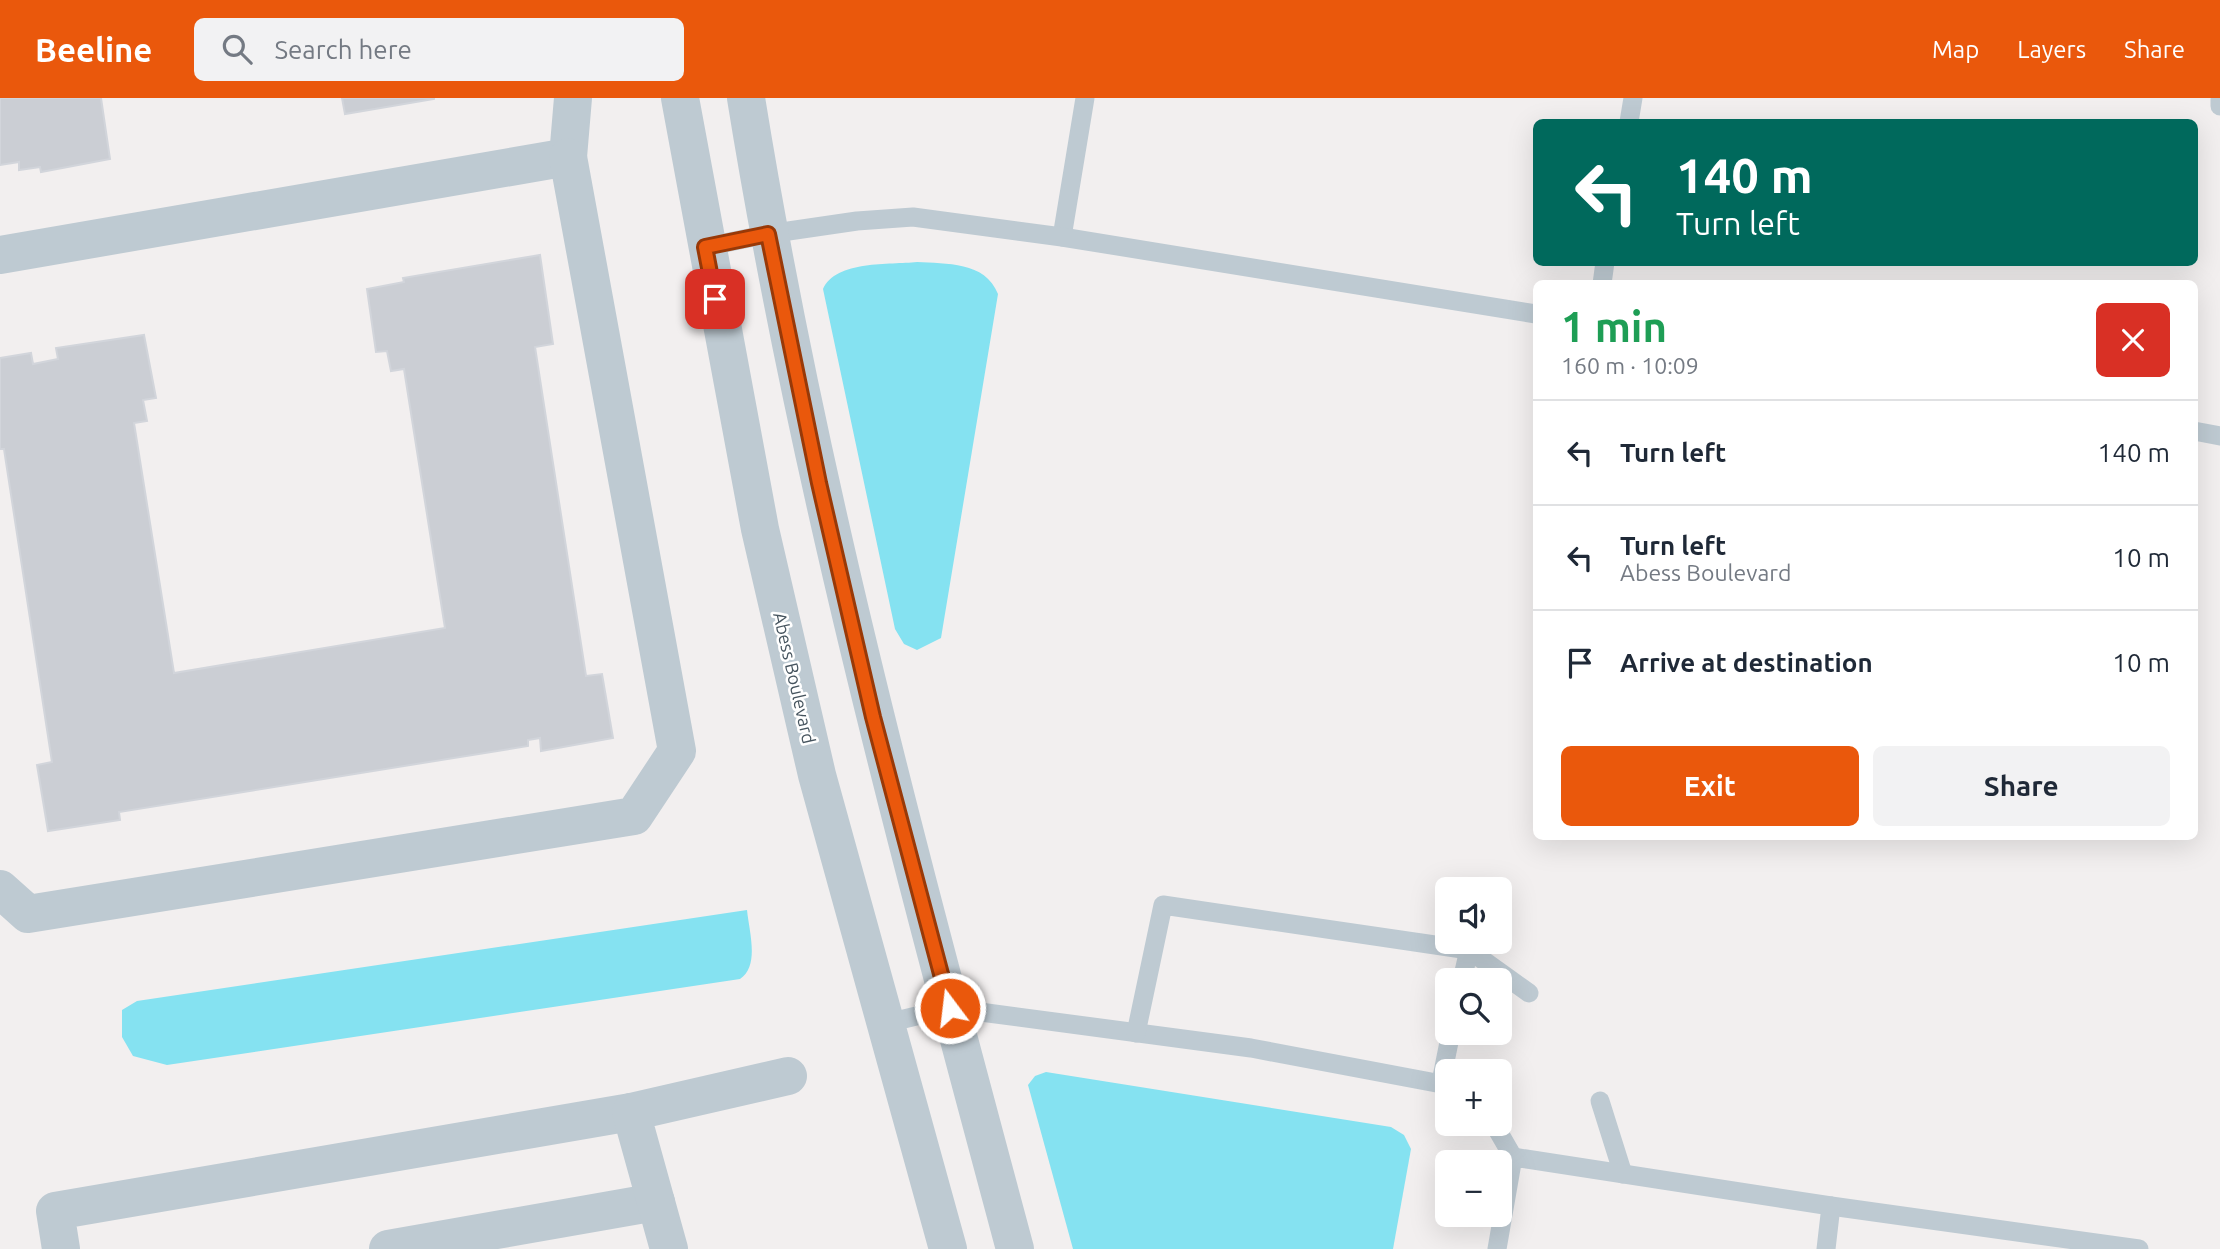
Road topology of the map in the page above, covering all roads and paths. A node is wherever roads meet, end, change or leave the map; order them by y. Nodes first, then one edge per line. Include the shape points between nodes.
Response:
1 (573, 98) edge
2 (680, 98) edge
3 (746, 98) edge
4 (1085, 98) edge
5 (1633, 98) edge
6 (1630, 119) edge
7 (568, 157) junction
8 (768, 234) junction
9 (1062, 237) junction
10 (705, 247) junction
11 (0, 255) edge
12 (1533, 314) edge
13 (2198, 432) edge
14 (2220, 436) edge
15 (0, 888) edge
16 (1435, 945) edge
17 (1475, 954) edge
18 (1529, 993) dead end
19 (950, 1008) junction
20 (887, 1023) junction
21 (1136, 1033) junction
22 (788, 1076) dead end
23 (1435, 1082) edge
24 (1600, 1101) dead end
25 (631, 1112) junction
26 (1501, 1136) edge
27 (1513, 1157) junction
28 (1623, 1174) junction
29 (656, 1202) junction
30 (1831, 1206) junction
31 (61, 1249) edge
32 (388, 1249) edge
33 (669, 1249) edge
34 (948, 1249) edge
35 (1015, 1249) edge
36 (1497, 1249) edge
37 (1826, 1249) edge
38 (2138, 1249) edge

1 - 7 street
2 - 10 street, Abess Boulevard
3 - 8 street
4 - 9 lane
5 - 6 lane
7 - 11 street
7 - 15 street via 677,751 634,816 28,914
8 - 9 lane via 913,217
8 - 10 lane
8 - 19 street via 873,717
9 - 12 lane
10 - 20 street, Abess Boulevard via 760,530 811,749
13 - 14 lane
16 - 21 lane via 1163,905
17 - 18 lane
19 - 20 lane
19 - 21 lane
19 - 35 street
20 - 34 street, Abess Boulevard
21 - 23 lane via 1251,1048
22 - 25 street
24 - 28 lane
25 - 29 street
25 - 31 street via 55,1211
26 - 27 lane
27 - 28 lane
27 - 36 lane
28 - 30 lane
29 - 32 street
29 - 33 street
30 - 37 lane
30 - 38 lane

